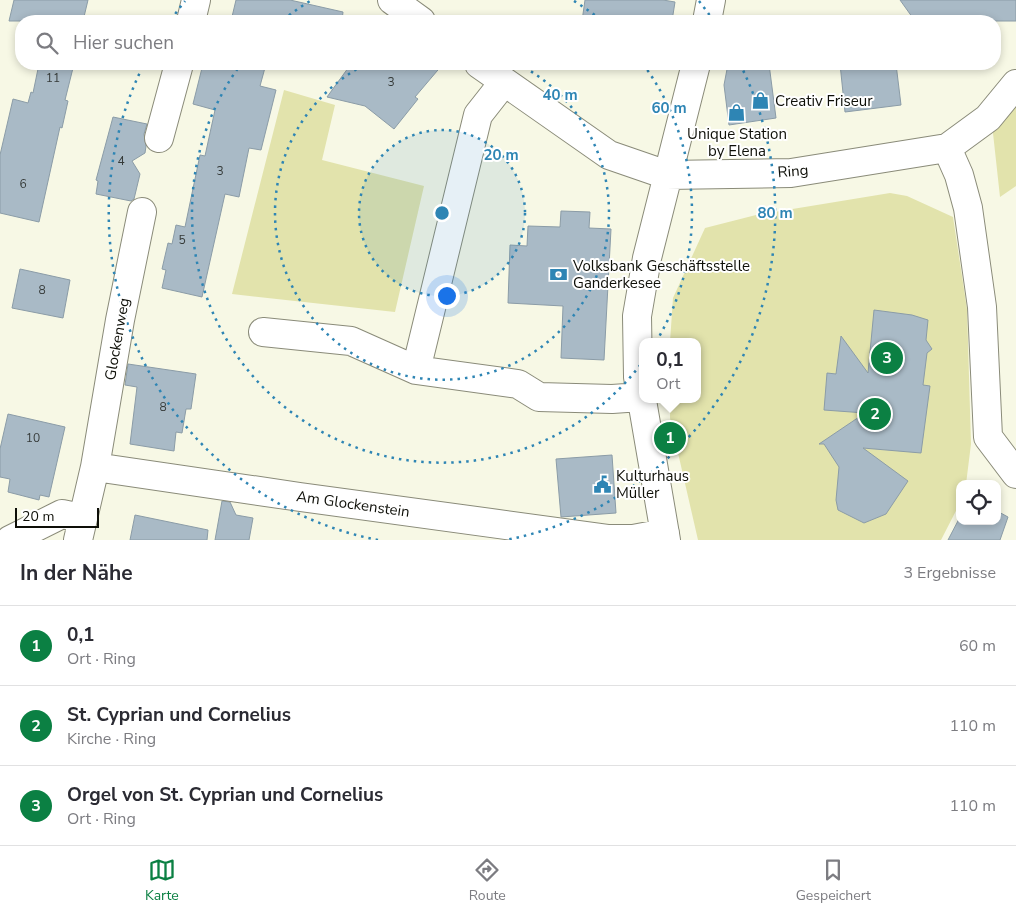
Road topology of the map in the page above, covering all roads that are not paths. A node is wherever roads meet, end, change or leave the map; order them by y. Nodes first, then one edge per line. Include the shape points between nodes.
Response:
1 (196, 0) edge
2 (392, 0) edge
3 (711, 0) edge
4 (192, 15) edge
5 (413, 15) edge
6 (708, 15) edge
7 (177, 70) edge
8 (487, 70) edge
9 (694, 70) edge
10 (504, 82) junction
11 (1016, 84) edge
12 (160, 138) dead end
13 (947, 148) junction
14 (667, 175) junction
15 (142, 212) dead end
16 (263, 332) dead end
17 (416, 370) junction
18 (639, 384) edge
19 (639, 397) edge
20 (642, 403) edge
21 (95, 467) junction
22 (1016, 474) edge
23 (79, 529) edge
24 (666, 536) edge
25 (10, 540) edge

1 - 4 street
2 - 5 street
3 - 6 street
7 - 12 street
8 - 10 street, Ring
9 - 14 street
10 - 14 street, Ring via 609,155
10 - 17 street via 478,114
11 - 13 street via 988,118
13 - 14 street, Ring via 791,173
13 - 22 street via 968,208 982,306 988,437
14 - 18 street via 637,316
15 - 21 street, Glockenweg
16 - 17 street via 351,341
17 - 19 street via 518,384 539,396
20 - 24 street
21 - 23 street
21 - 24 street, Am Glockenstein via 300,498 609,538
23 - 25 street via 62,514

